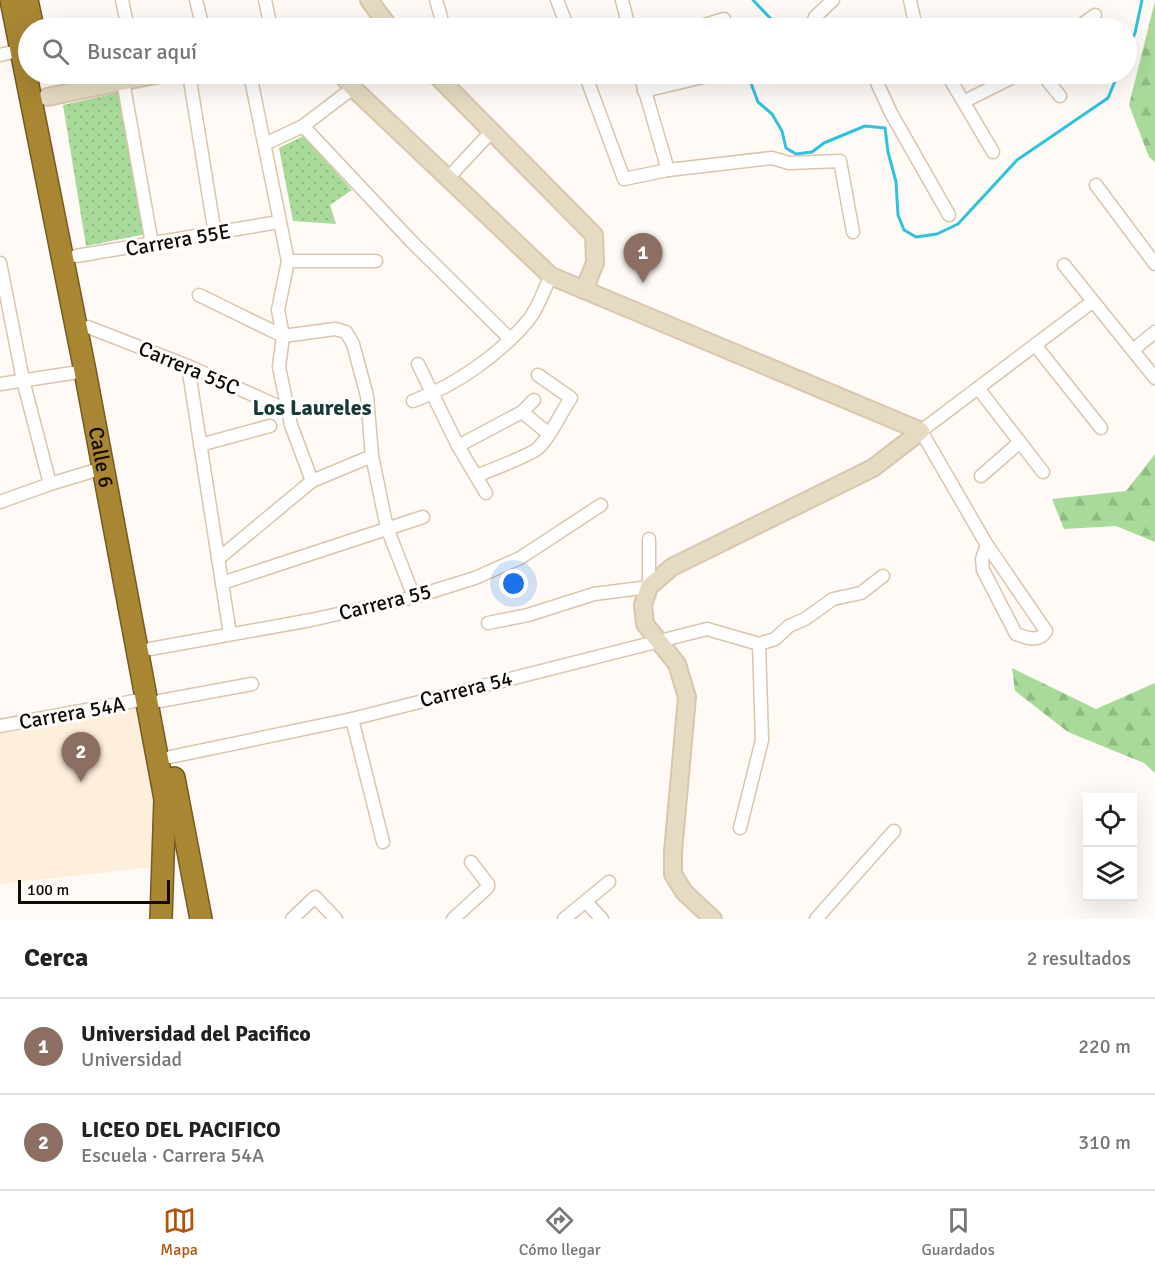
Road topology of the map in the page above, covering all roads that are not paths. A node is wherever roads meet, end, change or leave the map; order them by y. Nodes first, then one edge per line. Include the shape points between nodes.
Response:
1 (11, 0) edge
2 (27, 0) edge
3 (122, 0) edge
4 (196, 0) edge
5 (265, 0) edge
6 (436, 0) edge
7 (557, 0) edge
8 (622, 0) edge
9 (833, 0) edge
10 (910, 0) edge
11 (373, 1) edge
12 (1095, 15) dead end
13 (441, 17) dead end
14 (31, 18) edge
15 (126, 18) edge
16 (200, 18) edge
17 (269, 18) edge
18 (384, 18) edge
19 (564, 18) edge
20 (626, 18) edge
21 (815, 18) edge
22 (912, 18) edge
23 (1091, 18) edge
24 (18, 32) edge
25 (18, 51) edge
26 (0, 55) edge
27 (29, 84) edge
28 (44, 84) edge
29 (103, 84) edge
30 (134, 84) edge
31 (191, 84) edge
32 (252, 84) edge
33 (350, 84) edge
34 (445, 84) edge
35 (589, 84) edge
36 (642, 84) edge
37 (674, 84) edge
38 (878, 84) edge
39 (954, 84) edge
40 (999, 84) edge
41 (1050, 84) edge
42 (353, 88) junction
43 (644, 91) junction
44 (1060, 96) dead end
45 (46, 97) junction
46 (965, 101) junction
47 (303, 126) junction
48 (492, 131) junction
49 (265, 144) junction
50 (993, 152) dead end
51 (668, 170) junction
52 (447, 179) junction
53 (1096, 185) dead end
54 (949, 215) dead end
55 (279, 222) junction
56 (853, 232) dead end
57 (215, 234) junction
58 (152, 244) junction
59 (76, 256) junction
60 (288, 261) junction
61 (376, 261) dead end
62 (0, 263) edge
63 (1155, 264) edge
64 (1064, 265) dead end
65 (551, 276) junction
66 (585, 290) junction
67 (199, 295) dead end
68 (1092, 302) junction
69 (88, 327) junction
70 (1155, 332) edge
71 (284, 336) junction
72 (510, 339) junction
73 (1035, 345) junction
74 (1134, 350) junction
75 (418, 364) dead end
76 (188, 366) junction
77 (85, 371) junction
78 (538, 375) dead end
79 (1155, 378) edge
80 (23, 380) junction
81 (0, 384) edge
82 (978, 388) junction
83 (433, 394) junction
84 (534, 400) dead end
85 (413, 401) dead end
86 (289, 411) junction
87 (522, 412) junction
88 (270, 426) dead end
89 (1101, 428) dead end
90 (921, 431) junction
91 (549, 434) junction
92 (1020, 442) junction
93 (200, 445) junction
94 (458, 446) junction
95 (372, 456) junction
96 (103, 468) junction
97 (1043, 472) dead end
98 (476, 476) junction
99 (981, 476) dead end
100 (312, 481) junction
101 (50, 483) junction
102 (486, 493) dead end
103 (0, 502) edge
104 (601, 505) dead end
105 (423, 517) dead end
106 (387, 528) junction
107 (649, 539) dead end
108 (987, 544) junction
109 (218, 559) junction
110 (883, 576) dead end
111 (222, 583) junction
112 (649, 587) junction
113 (414, 597) junction
114 (488, 623) dead end
115 (230, 634) junction
116 (660, 641) junction
117 (759, 644) junction
118 (150, 649) junction
119 (252, 684) dead end
120 (152, 700) junction
121 (352, 719) junction
122 (0, 726) edge
123 (170, 757) junction
124 (740, 828) dead end
125 (894, 831) dead end
126 (383, 842) dead end
127 (471, 862) dead end
128 (609, 882) dead end
129 (586, 902) junction
130 (161, 919) edge
131 (201, 919) edge
132 (291, 919) edge
133 (336, 919) edge
134 (453, 919) edge
135 (564, 919) edge
136 (602, 919) edge
137 (713, 919) edge
138 (816, 919) edge

1 - 24 highway, Calle 6
2 - 14 highway
3 - 15 street
4 - 16 street
5 - 17 street
6 - 13 street
7 - 19 street
8 - 20 street
9 - 21 street
10 - 22 street
11 - 18 main road
12 - 23 street
25 - 26 street
27 - 77 highway, Calle 6
28 - 45 highway, Calle 6
29 - 45 main road
30 - 58 street
31 - 57 street
32 - 49 street
33 - 42 main road
34 - 48 main road
35 - 51 street via 624,179
36 - 43 street
37 - 43 street
38 - 54 street
39 - 46 street
40 - 46 street
41 - 44 street
42 - 47 street
42 - 52 main road
43 - 51 street
45 - 59 highway, Calle 6
46 - 50 street
47 - 49 street
47 - 72 street
48 - 52 street
48 - 66 main road via 594,235 595,264
49 - 55 street
51 - 56 street via 772,158 789,163 840,161
52 - 65 main road
53 - 63 street
55 - 57 street, Carrera 55E
55 - 60 street
57 - 58 street, Carrera 55E
58 - 59 street, Carrera 55E
59 - 69 highway, Calle 6
60 - 61 street
60 - 71 street via 278,310
62 - 80 street
64 - 68 street
65 - 66 main road
65 - 72 street via 531,316
66 - 90 main road
67 - 71 street
68 - 73 street
68 - 74 street
69 - 76 street, Carrera 55C
69 - 118 highway, Calle 6
70 - 74 street
71 - 86 street via 279,367
71 - 95 street via 335,328 346,332 367,396
72 - 83 street via 454,383
73 - 82 street
73 - 89 street
74 - 79 street
75 - 83 street
76 - 86 street, Carrera 55C
76 - 93 street
77 - 80 street
77 - 96 highway, Calle 6
78 - 91 street via 571,398
80 - 81 street
80 - 101 street
82 - 90 street
82 - 92 street
83 - 85 street
83 - 94 street
84 - 87 street
86 - 100 street
87 - 91 street
87 - 94 street
88 - 93 street
90 - 108 street
90 - 112 main road via 873,468 672,567
91 - 98 street via 536,449
92 - 97 street
92 - 99 street
93 - 109 street
94 - 98 street
95 - 100 street
95 - 106 street
96 - 101 street
96 - 120 highway, Calle 6
98 - 102 street
100 - 109 street
101 - 103 street
104 - 113 street, Carrera 55 via 520,558 475,579
105 - 106 street
106 - 111 street
106 - 113 street
107 - 112 street
108 - 108 street via 983,570 1016,634 1032,640 1043,636 1043,626
109 - 111 street
110 - 117 street via 861,593 833,599 775,639
111 - 115 street
112 - 114 street via 594,594
112 - 116 main road via 643,605 645,624
113 - 115 street, Carrera 55
115 - 118 street, Carrera 55
116 - 117 street, Carrera 54 via 707,629
116 - 121 street, Carrera 54
116 - 137 main road via 677,664 687,697 674,874 684,892
117 - 124 street via 762,740
118 - 120 highway, Calle 6
119 - 120 street, Carrera 54A
120 - 122 street, Carrera 54A
120 - 123 highway, Calle 6
120 - 130 highway, Calle 6 via 165,799
121 - 123 street, Carrera 54
121 - 126 street
123 - 131 highway, Calle 6
125 - 138 street
127 - 134 street via 488,887
128 - 129 street
129 - 135 street
129 - 136 street
132 - 133 street via 315,897

